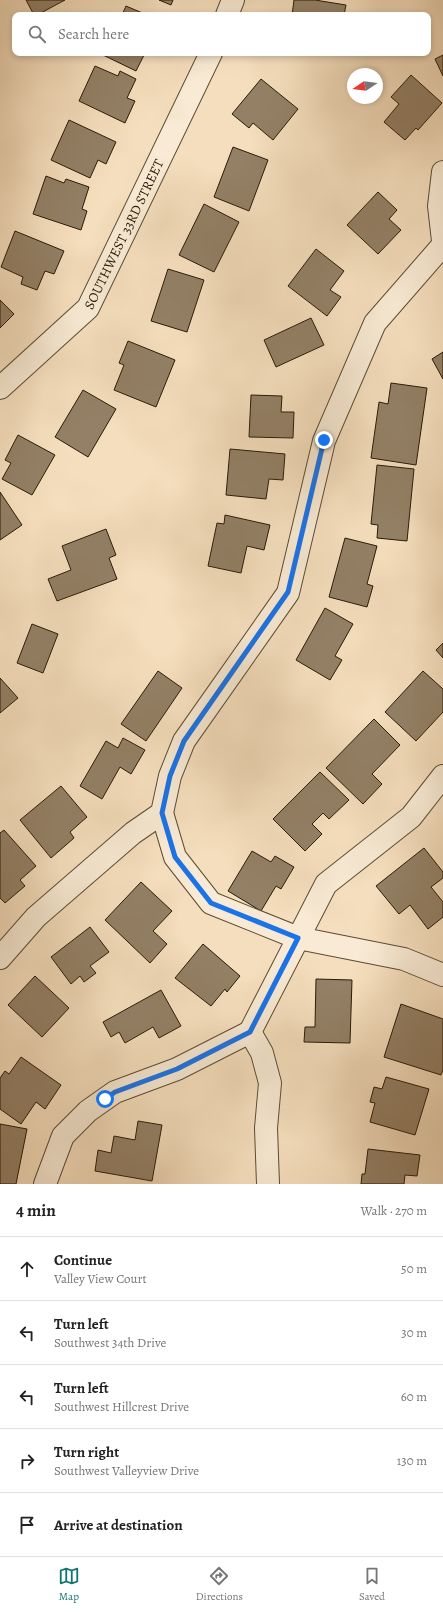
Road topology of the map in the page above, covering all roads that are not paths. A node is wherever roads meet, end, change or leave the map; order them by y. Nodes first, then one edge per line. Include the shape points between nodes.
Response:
1 (233, 0) edge
2 (228, 12) edge
3 (210, 56) edge
4 (443, 172) edge
5 (443, 241) edge
6 (443, 245) edge
7 (0, 388) edge
8 (443, 776) edge
9 (162, 813) junction
10 (298, 938) junction
11 (0, 958) edge
12 (443, 975) edge
13 (250, 1032) junction
14 (45, 1184) edge
15 (268, 1184) edge

1 - 2 street
3 - 7 street, SOUTHWEST 33RD STREET via 88,308
4 - 5 street via 438,206
6 - 9 street via 375,323 324,440 288,592 184,741 170,776
8 - 10 street via 411,817 326,884
9 - 10 street via 175,857 211,903
9 - 11 street via 133,833 36,917
10 - 12 street via 404,959
10 - 13 street
13 - 14 street via 177,1069 115,1092 88,1111 63,1136
13 - 15 street via 262,1053 270,1082 266,1128

